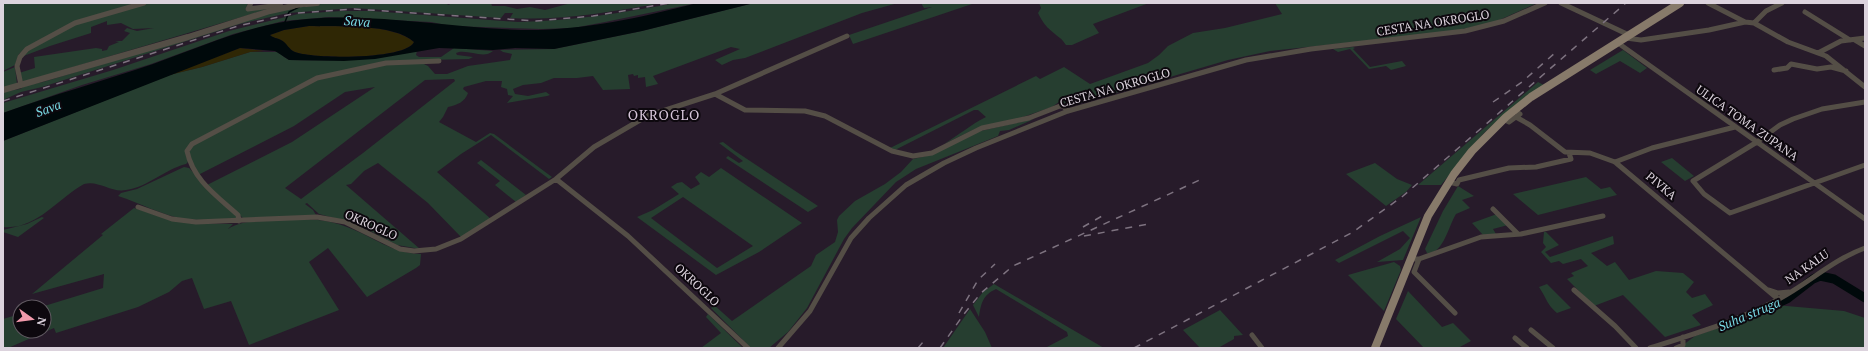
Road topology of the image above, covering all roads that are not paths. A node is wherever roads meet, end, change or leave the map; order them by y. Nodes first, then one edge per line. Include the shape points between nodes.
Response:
1 (144, 3) edge
2 (251, 3) edge
3 (317, 3) edge
4 (1545, 3) edge
5 (1561, 3) edge
6 (1680, 3) edge
7 (1708, 3) edge
8 (1782, 3) edge
9 (306, 4) joint
10 (293, 6) joint
11 (282, 7) junction
12 (1805, 12) dead end
13 (1745, 22) junction
14 (1754, 23) junction
15 (847, 36) dead end
16 (1865, 38) edge
17 (1624, 39) junction
18 (1853, 40) junction
19 (1865, 46) edge
20 (1818, 53) junction
21 (439, 61) dead end
22 (1774, 70) dead end
23 (1846, 71) junction
24 (21, 85) junction
25 (1865, 87) edge
26 (3, 90) edge
27 (715, 94) junction
28 (1865, 102) edge
29 (1068, 111) junction
30 (1517, 114) junction
31 (1735, 127) junction
32 (1757, 142) junction
33 (1569, 153) junction
34 (1615, 162) junction
35 (1865, 164) edge
36 (556, 179) junction
37 (1455, 182) junction
38 (1813, 182) junction
39 (138, 207) dead end
40 (1493, 209) dead end
41 (1602, 216) dead end
42 (1865, 219) edge
43 (239, 221) junction
44 (1518, 234) junction
45 (1865, 248) edge
46 (1410, 259) junction
47 (1419, 260) junction
48 (1574, 290) dead end
49 (1768, 290) junction
50 (1792, 291) junction
51 (1778, 299) junction
52 (1455, 313) dead end
53 (1531, 330) dead end
54 (1252, 335) dead end
55 (1683, 337) junction
56 (1515, 338) dead end
57 (748, 348) edge
58 (778, 348) edge
59 (1262, 348) edge
60 (1375, 348) edge
61 (1527, 348) edge
62 (1553, 348) edge
63 (1636, 348) edge
64 (1650, 348) edge
65 (1676, 348) edge

1 - 24 street via 75,23 27,48 17,63
2 - 11 street via 248,10 280,5
3 - 9 street
4 - 29 street, CESTA NA OKROGLO via 1504,21 1465,31 1266,56
5 - 17 street
6 - 17 main road
7 - 13 street
8 - 14 street
9 - 10 street
10 - 11 street
11 - 24 street
12 - 18 street
13 - 14 street
13 - 17 street via 1641,40
14 - 20 street via 1788,42
15 - 27 street, OKROGLO
16 - 18 street
17 - 30 main road via 1537,94
17 - 31 street, ULICA TOMA ZUPANA
18 - 19 street
18 - 20 street via 1836,43
20 - 23 street
21 - 43 street via 386,63 317,78 192,144 186,151 189,165 208,189 238,215
22 - 23 street via 1787,68 1791,64 1817,69 1831,67
23 - 25 street
24 - 26 street
27 - 29 street via 750,111 796,109 815,112 902,154 917,156 936,151 976,130 1031,118 1060,106
27 - 36 street, OKROGLO via 646,116 594,147
28 - 32 street via 1833,105 1804,115 1763,136
29 - 58 street, CESTA NA OKROGLO via 944,163 906,185 886,201 851,238 810,311
30 - 33 street
30 - 37 main road via 1472,151
31 - 32 street, ULICA TOMA ZUPANA
31 - 34 street via 1652,148
32 - 38 street, ULICA TOMA ZUPANA
32 - 38 street via 1694,179 1694,185 1730,213
33 - 34 street, PIVKA via 1590,154
33 - 37 street via 1571,160 1509,168
34 - 49 street, PIVKA
35 - 38 street
36 - 43 street, OKROGLO via 460,239 425,251 400,249 351,225 328,218
36 - 57 street, OKROGLO via 628,236
37 - 46 main road via 1428,216
38 - 42 street, ULICA TOMA ZUPANA
39 - 43 street, OKROGLO via 166,217 188,221
40 - 44 street
41 - 44 street
44 - 47 street via 1481,237
45 - 50 street, NA KALU via 1831,262
46 - 47 street
46 - 60 main road
47 - 52 street via 1414,272
48 - 63 street
49 - 50 street via 1784,293
49 - 51 street, PIVKA
50 - 51 street, NA KALU
51 - 55 street, NA KALU via 1750,313
53 - 62 street
54 - 59 street
55 - 64 street, NA KALU
55 - 65 street via 1683,345
56 - 61 street

